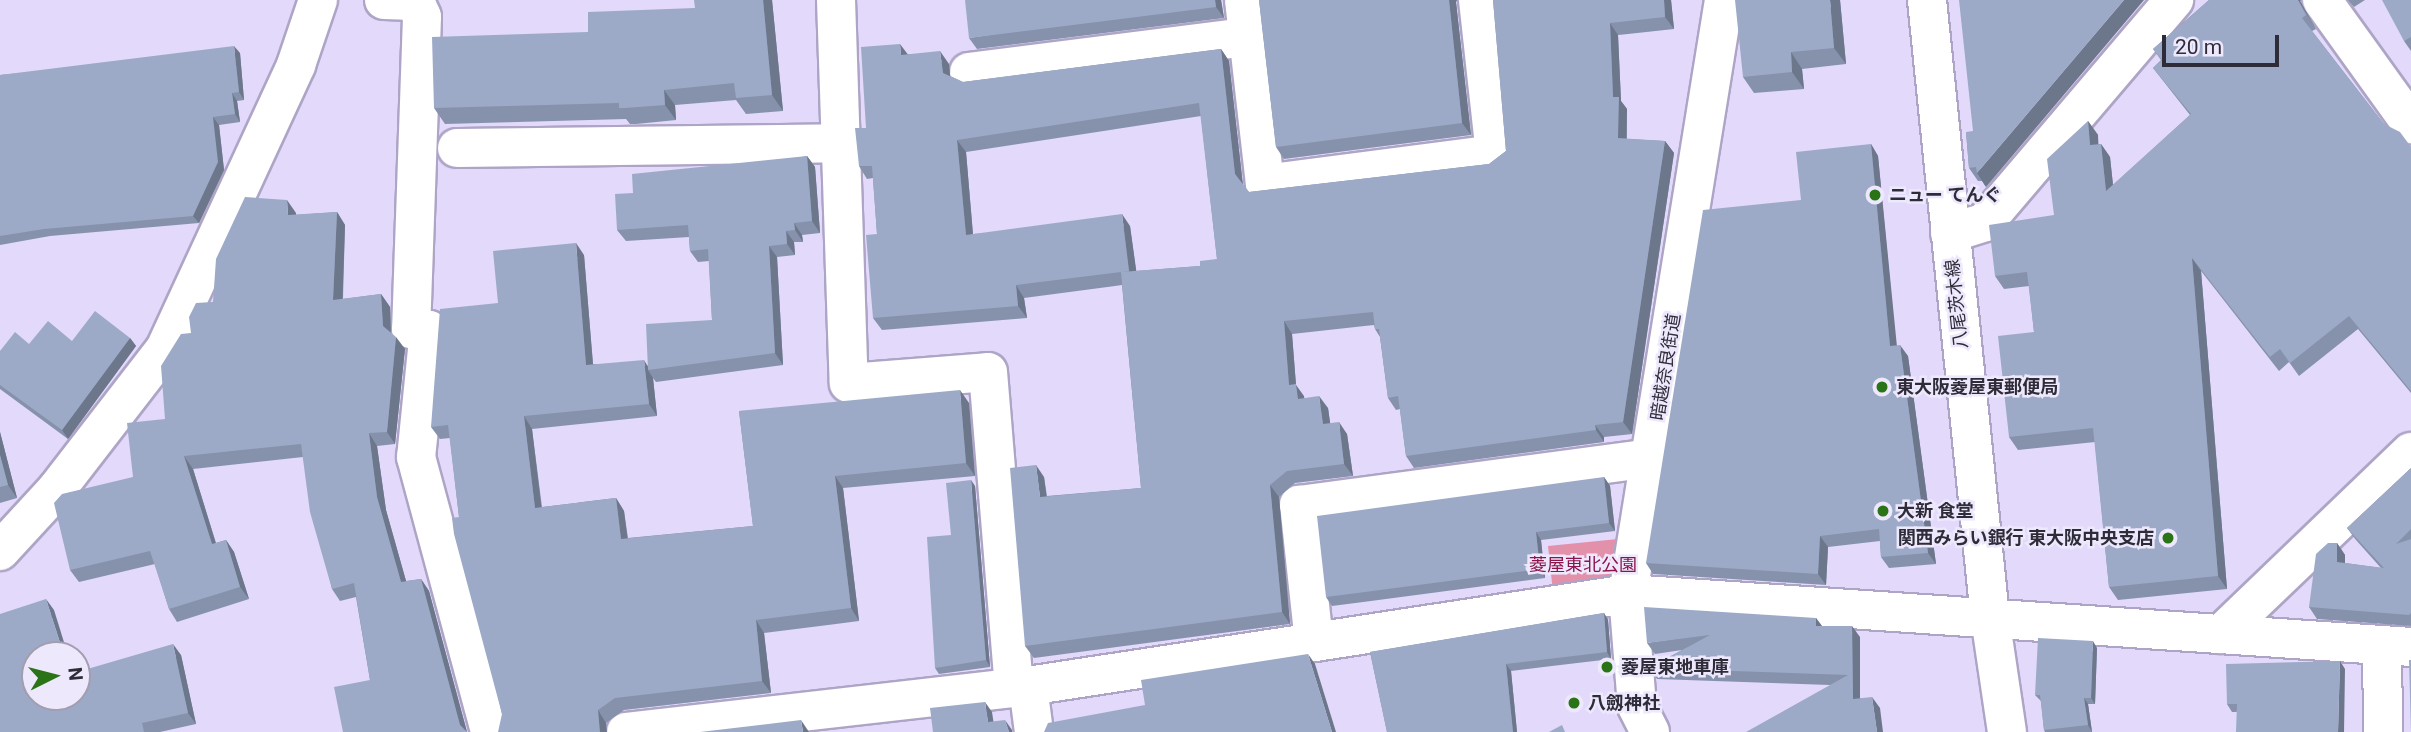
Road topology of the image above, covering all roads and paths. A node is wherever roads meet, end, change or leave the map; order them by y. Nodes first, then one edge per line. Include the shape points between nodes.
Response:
1 (318, 0) edge
2 (384, 0) edge
3 (836, 0) edge
4 (1478, 0) edge
5 (1724, 0) edge
6 (1927, 0) edge
7 (2174, 0) edge
8 (2322, 0) edge
9 (1246, 18) edge
10 (969, 72) dead end
11 (2411, 124) edge
12 (841, 143) junction
13 (457, 148) dead end
14 (1950, 233) junction
15 (2411, 452) edge
16 (1651, 458) junction
17 (0, 551) edge
18 (1628, 594) junction
19 (1990, 618) junction
20 (2221, 634) junction
21 (1314, 642) junction
22 (2396, 646) edge
23 (1021, 686) junction
24 (490, 732) edge
25 (626, 732) edge
26 (1034, 732) edge
27 (1650, 732) edge
28 (2007, 732) edge
29 (2383, 732) edge

1 - 17 street via 296,65 164,349 55,490
2 - 24 street via 415,1 422,18 411,329 429,330 416,457
3 - 12 street
4 - 9 street via 1495,154 1265,184
5 - 16 street, 暗越奈良街道
6 - 14 street, 八尾茨木線
7 - 14 street via 1986,222
8 - 11 street
9 - 10 street
12 - 13 street
12 - 23 street via 849,383 988,372
14 - 19 street, 八尾茨木線
15 - 20 street
16 - 18 street, 暗越奈良街道
16 - 21 street via 1298,505
18 - 19 street
18 - 21 street
18 - 27 street, 暗越奈良街道 via 1637,706
19 - 20 street
19 - 28 street, 八尾茨木線
20 - 22 street
21 - 23 street
22 - 29 street
23 - 25 street
23 - 26 street

